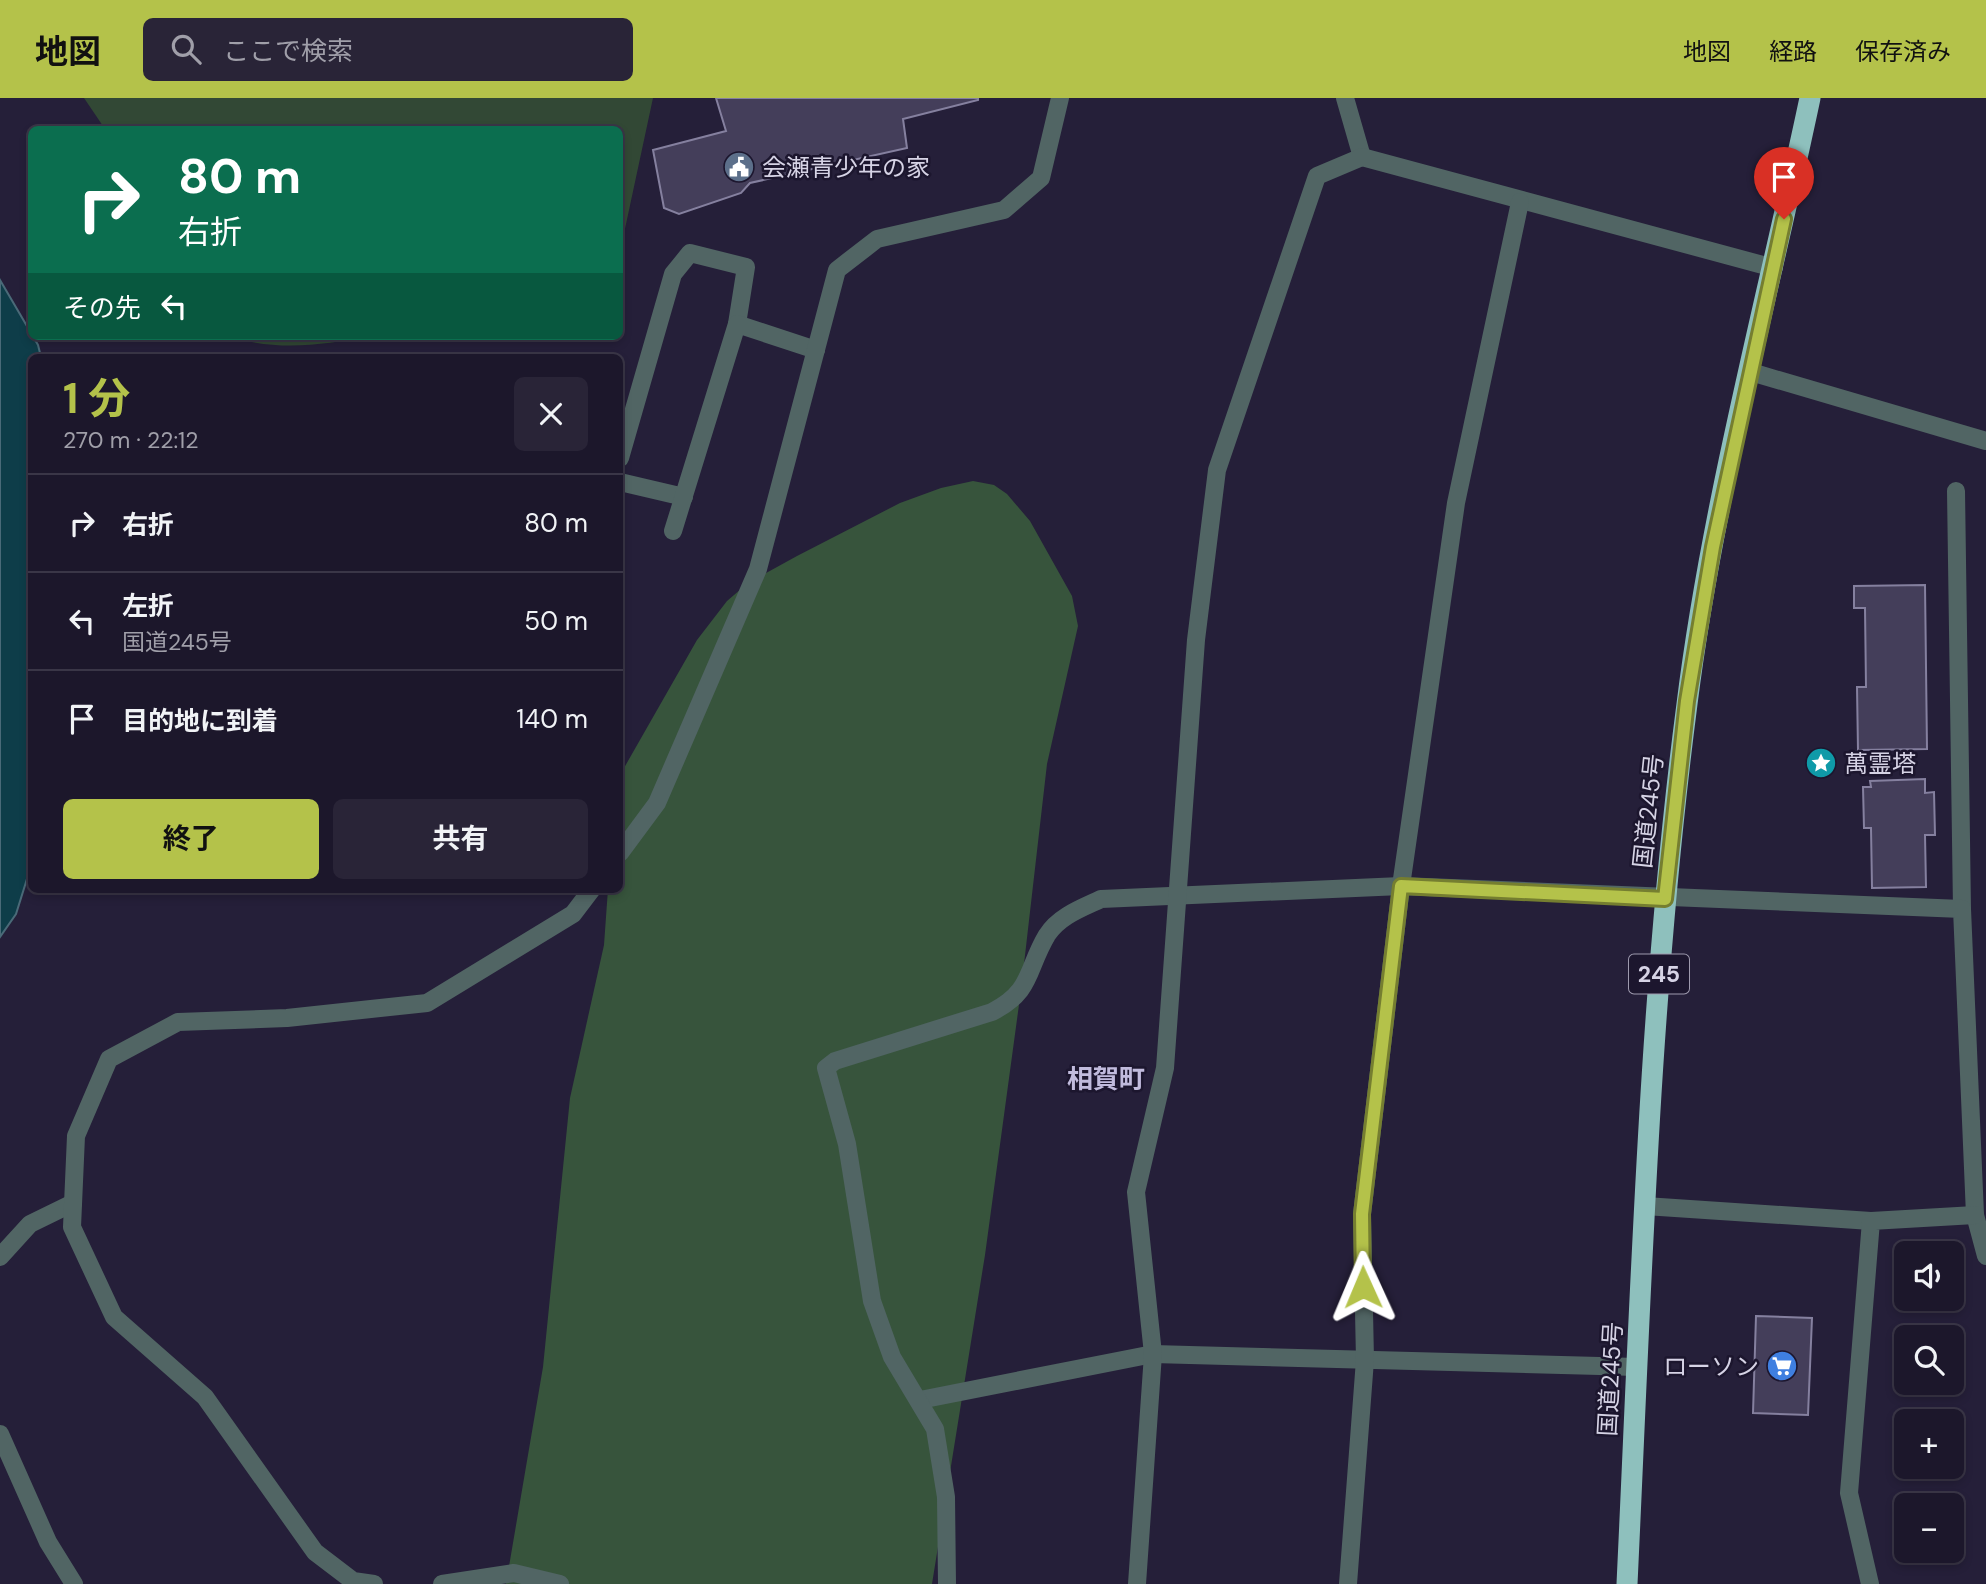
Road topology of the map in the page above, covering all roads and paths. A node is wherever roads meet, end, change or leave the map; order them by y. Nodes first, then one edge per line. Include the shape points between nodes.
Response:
1 (1060, 98) edge
2 (1345, 98) edge
3 (1810, 98) edge
4 (1362, 157) junction
5 (1520, 202) junction
6 (1774, 268) junction
7 (737, 324) junction
8 (816, 350) junction
9 (1751, 372) junction
10 (1986, 441) edge
11 (623, 448) edge
12 (623, 483) edge
13 (1956, 491) dead end
14 (684, 497) junction
15 (673, 531) dead end
16 (623, 849) edge
17 (1401, 886) junction
18 (589, 893) edge
19 (1175, 896) junction
20 (1665, 899) junction
21 (1962, 909) junction
22 (73, 1203) junction
23 (1645, 1206) junction
24 (1975, 1215) junction
25 (1871, 1221) junction
26 (1986, 1256) edge
27 (0, 1257) edge
28 (1153, 1354) junction
29 (1365, 1360) junction
30 (1637, 1367) junction
31 (920, 1400) junction
32 (0, 1434) edge
33 (74, 1584) edge
34 (374, 1584) edge
35 (442, 1584) edge
36 (559, 1584) edge
37 (947, 1584) edge
38 (1137, 1584) edge
39 (1348, 1584) edge
40 (1627, 1584) edge
41 (1871, 1584) edge

1 - 8 street via 1041,178 1004,210 877,239 837,270
2 - 4 street
3 - 6 highway, 国道245号 / 245
4 - 5 street
4 - 19 street via 1317,176 1217,470 1196,640
5 - 6 street
5 - 17 street via 1457,503
6 - 9 highway, 国道245号 / 245
7 - 8 street
7 - 11 street via 746,267 690,253 673,274
7 - 14 street
8 - 16 street via 758,569 657,803
9 - 10 street
9 - 20 highway, 国道245号 / 245 via 1718,522 1687,701
12 - 14 street
13 - 21 street
14 - 15 street
17 - 19 street
17 - 20 street
17 - 29 street via 1362,1214
18 - 22 street via 573,914 427,1003 287,1018 178,1021 109,1059 76,1136
19 - 28 street via 1165,1068 1136,1192
19 - 31 street via 1101,899 1066,916 1048,933 1014,1001 835,1061 826,1068 847,1144 872,1301 892,1357
20 - 21 street
20 - 23 highway, 国道245号 / 245
21 - 24 street
22 - 27 street via 30,1224
22 - 34 street via 72,1227 114,1317 205,1397 315,1552 353,1581
23 - 25 street
23 - 30 highway, 国道245号 / 245
24 - 25 street
24 - 26 street
25 - 41 street via 1849,1493
28 - 29 street
28 - 31 street
28 - 38 street
29 - 30 street
29 - 39 street
30 - 40 highway, 国道245号 / 245
31 - 37 street via 935,1429 942,1463
32 - 33 street via 48,1542
35 - 36 street via 514,1573

